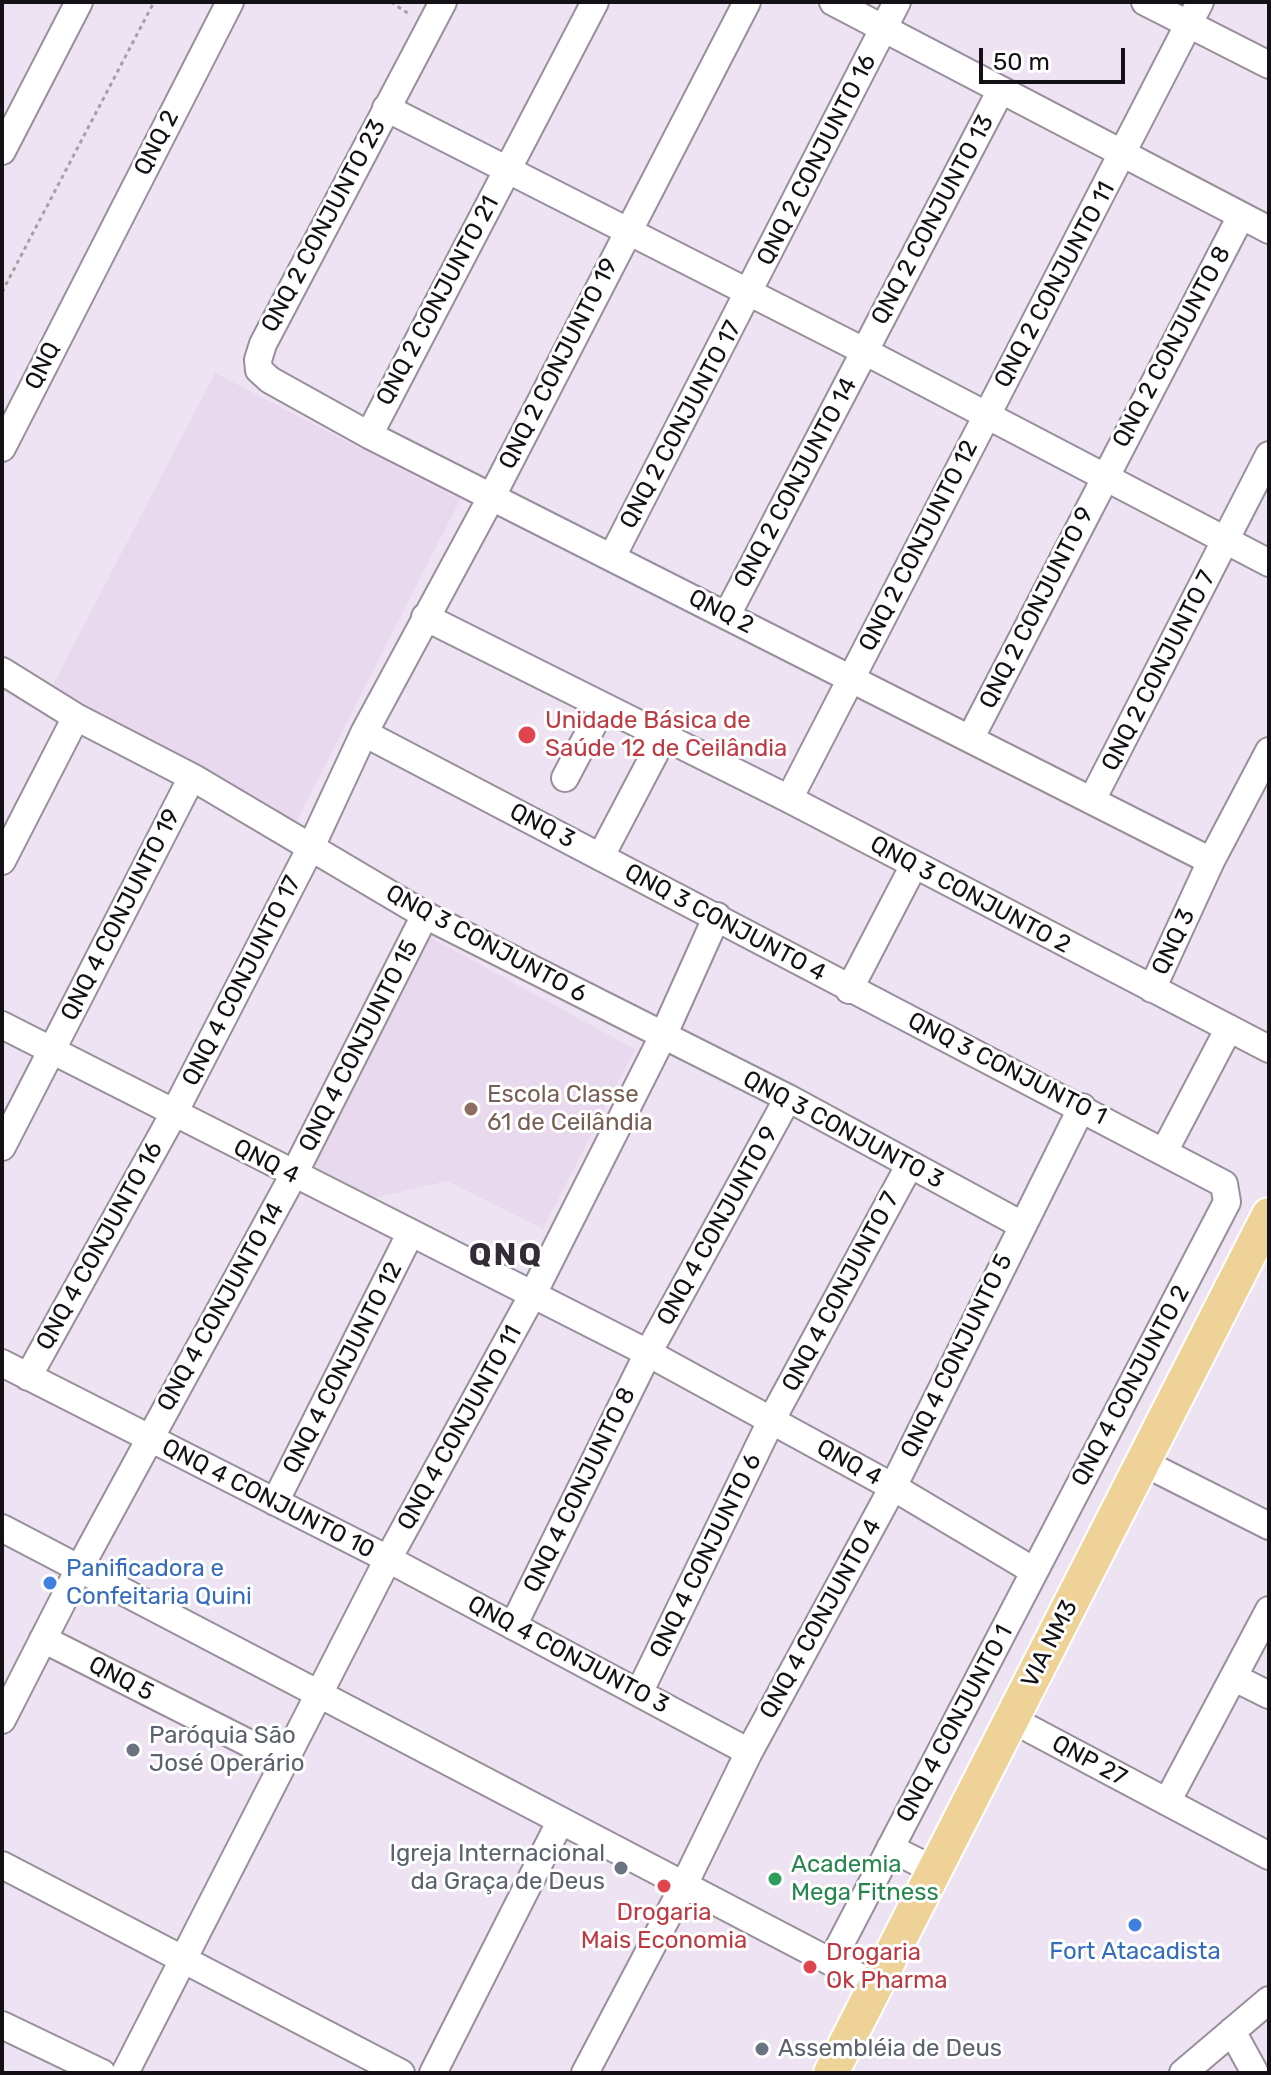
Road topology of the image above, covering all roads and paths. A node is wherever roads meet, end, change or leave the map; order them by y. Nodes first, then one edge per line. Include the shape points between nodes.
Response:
1 (79, 2) edge
2 (154, 2) edge
3 (230, 2) edge
4 (443, 2) edge
5 (595, 2) edge
6 (747, 2) edge
7 (833, 2) edge
8 (897, 2) edge
9 (1145, 2) edge
10 (1195, 13) edge
11 (883, 27) junction
12 (1269, 65) edge
13 (1001, 90) junction
14 (386, 108) junction
15 (2, 151) edge
16 (1123, 155) junction
17 (508, 168) junction
18 (1241, 216) junction
19 (1269, 230) edge
20 (627, 231) junction
21 (84, 284) joint
22 (2, 292) edge
23 (750, 293) junction
24 (263, 344) joint
25 (864, 351) junction
26 (987, 415) junction
27 (369, 435) junction
28 (2, 448) edge
29 (1269, 455) edge
30 (1103, 477) junction
31 (492, 496) junction
32 (1226, 541) junction
33 (612, 557) junction
34 (1269, 563) edge
35 (727, 615) junction
36 (425, 617) junction
37 (2, 671) edge
38 (851, 678) junction
39 (603, 706) junction
40 (76, 717) junction
41 (364, 733) junction
42 (664, 736) junction
43 (970, 739) junction
44 (1269, 751) edge
45 (192, 777) junction
46 (565, 778) dead end
47 (789, 799) junction
48 (1092, 800) junction
49 (311, 847) junction
50 (601, 856) junction
51 (2, 861) edge
52 (1211, 861) junction
53 (914, 865) junction
54 (425, 915) junction
55 (717, 916) junction
56 (1152, 989) junction
57 (849, 990) junction
58 (2, 1025) edge
59 (1229, 1028) junction
60 (663, 1036) junction
61 (1269, 1049) edge
62 (51, 1052) junction
63 (788, 1098) junction
64 (1082, 1107) junction
65 (173, 1115) junction
66 (2, 1147) edge
67 (1165, 1150) junction
68 (909, 1166) junction
69 (293, 1176) junction
70 (1269, 1215) edge
71 (1022, 1225) junction
72 (410, 1234) junction
73 (532, 1296) junction
74 (648, 1353) junction
75 (2, 1363) edge
76 (28, 1377) junction
77 (772, 1419) junction
78 (149, 1438) junction
79 (1142, 1462) junction
80 (893, 1487) junction
81 (275, 1502) junction
82 (1269, 1526) edge
83 (2, 1528) edge
84 (388, 1559) junction
85 (79, 1569) junction
86 (1034, 1571) junction
87 (1269, 1610) edge
88 (513, 1626) junction
89 (43, 1639) junction
90 (1235, 1678) junction
91 (639, 1693) junction
92 (319, 1694) junction
93 (1269, 1695) edge
94 (6, 1703) edge
95 (1011, 1719) junction
96 (749, 1752) junction
97 (284, 1761) junction
98 (1167, 1802) junction
99 (560, 1822) junction
100 (890, 1848) junction
101 (1269, 1856) edge
102 (2, 1865) edge
103 (934, 1870) junction
104 (683, 1887) junction
105 (182, 1960) junction
106 (831, 1962) junction
107 (875, 1985) junction
108 (1269, 2000) edge
109 (2, 2025) edge
110 (1232, 2031) junction
111 (102, 2073) edge
112 (125, 2073) edge
113 (401, 2073) edge
114 (433, 2073) edge
115 (585, 2073) edge
116 (831, 2073) edge
117 (1183, 2073) edge
118 (1255, 2073) edge

1 - 15 street
2 - 22 path
3 - 21 street, QNQ 2
4 - 14 street, QNQ 2 CONJUNTO 23
5 - 17 street, QNQ 2 CONJUNTO 21
6 - 20 street, QNQ 2 CONJUNTO 19
7 - 11 street
8 - 11 street
9 - 10 street
10 - 12 street
10 - 16 street
11 - 13 street
11 - 23 street, QNQ 2 CONJUNTO 16
13 - 16 street
13 - 25 street, QNQ 2 CONJUNTO 13
14 - 17 street
14 - 24 street, QNQ 2 CONJUNTO 23
16 - 18 street
16 - 26 street, QNQ 2 CONJUNTO 11
17 - 20 street
17 - 27 street, QNQ 2 CONJUNTO 21
18 - 19 street
18 - 30 street, QNQ 2 CONJUNTO 8
20 - 23 street
20 - 31 street, QNQ 2 CONJUNTO 19
21 - 28 street, QNQ
23 - 25 street
23 - 33 street, QNQ 2 CONJUNTO 17
24 - 27 street, QNQ 2 via 259,370 270,380
25 - 26 street
25 - 35 street, QNQ 2 CONJUNTO 14
26 - 30 street
26 - 38 street, QNQ 2 CONJUNTO 12
27 - 31 street, QNQ 2
29 - 32 street, QNQ 2 CONJUNTO 7
30 - 32 street
30 - 43 street, QNQ 2 CONJUNTO 9
31 - 33 street, QNQ 2
31 - 36 street
32 - 34 street
32 - 48 street, QNQ 2 CONJUNTO 7
33 - 35 street, QNQ 2
35 - 38 street, QNQ 2
36 - 39 street, QNQ 3 CONJUNTO 2
36 - 41 street
37 - 40 street
38 - 43 street, QNQ 2
38 - 47 street
39 - 42 street, QNQ 3 CONJUNTO 2
39 - 46 street
40 - 45 street
40 - 51 street
41 - 49 street
41 - 50 street, QNQ 3
42 - 47 street, QNQ 3 CONJUNTO 2
42 - 50 street, QNQ 3
43 - 48 street, QNQ 2
44 - 52 street, QNQ 3
45 - 49 street
45 - 62 street, QNQ 4 CONJUNTO 19
47 - 53 street, QNQ 3 CONJUNTO 2
48 - 52 street, QNQ 2
49 - 54 street, QNQ 3 CONJUNTO 6
49 - 65 street, QNQ 4 CONJUNTO 17
50 - 55 street, QNQ 3 CONJUNTO 4
52 - 56 street, QNQ 3
53 - 56 street, QNQ 3 CONJUNTO 2
53 - 57 street
54 - 60 street, QNQ 3 CONJUNTO 6
54 - 69 street, QNQ 4 CONJUNTO 15
55 - 57 street, QNQ 3 CONJUNTO 4
55 - 60 street
56 - 59 street, QNQ 3
57 - 64 street, QNQ 3 CONJUNTO 1
58 - 62 street, QNQ 4
59 - 61 street, QNQ 3
59 - 67 street
60 - 63 street, QNQ 3 CONJUNTO 3
60 - 73 street
62 - 65 street, QNQ 4
62 - 66 street, QNQ 4 CONJUNTO 19
63 - 68 street, QNQ 3 CONJUNTO 3
63 - 74 street, QNQ 4 CONJUNTO 9
64 - 67 street, QNQ 3 CONJUNTO 1
64 - 71 street
65 - 69 street, QNQ 4
65 - 76 street, QNQ 4 CONJUNTO 16
67 - 86 street, QNQ 4 CONJUNTO 2 via 1220,1180 1227,1202
68 - 71 street, QNQ 3 CONJUNTO 3
68 - 77 street, QNQ 4 CONJUNTO 7
69 - 72 street, QNQ 4
69 - 78 street, QNQ 4 CONJUNTO 14
70 - 79 main road, VIA NM3
71 - 80 street, QNQ 4 CONJUNTO 5
72 - 73 street, QNQ 4
72 - 81 street, QNQ 4 CONJUNTO 12
73 - 74 street, QNQ 4
73 - 84 street, QNQ 4 CONJUNTO 11
74 - 77 street, QNQ 4
74 - 88 street, QNQ 4 CONJUNTO 8
75 - 76 street, QNQ 4 CONJUNTO 10
76 - 78 street, QNQ 4 CONJUNTO 10
77 - 80 street, QNQ 4
77 - 91 street, QNQ 4 CONJUNTO 6
78 - 81 street, QNQ 4 CONJUNTO 10
78 - 85 street
79 - 82 street
79 - 95 main road, VIA NM3
80 - 86 street, QNQ 4
80 - 96 street, QNQ 4 CONJUNTO 4
81 - 84 street, QNQ 4 CONJUNTO 10
83 - 85 street
84 - 88 street, QNQ 4 CONJUNTO 3
84 - 92 street
85 - 89 street
85 - 92 street
86 - 100 street, QNQ 4 CONJUNTO 1
87 - 90 street
88 - 91 street, QNQ 4 CONJUNTO 3
89 - 94 street
89 - 97 street, QNQ 5
90 - 93 street
90 - 98 street
91 - 96 street, QNQ 4 CONJUNTO 3
92 - 97 street
92 - 99 street
95 - 98 street, QNP 27
95 - 103 main road, VIA NM3
96 - 104 street
97 - 105 street
98 - 101 street, QNP 27
99 - 104 street
99 - 114 street
100 - 103 street
100 - 106 street, QNQ 4 CONJUNTO 1
102 - 105 street
103 - 107 main road, VIA NM3
104 - 106 street
104 - 115 street
105 - 112 street
105 - 113 street
106 - 107 street
107 - 116 main road, VIA NM3
108 - 110 street
109 - 111 street
110 - 117 street
110 - 118 street

